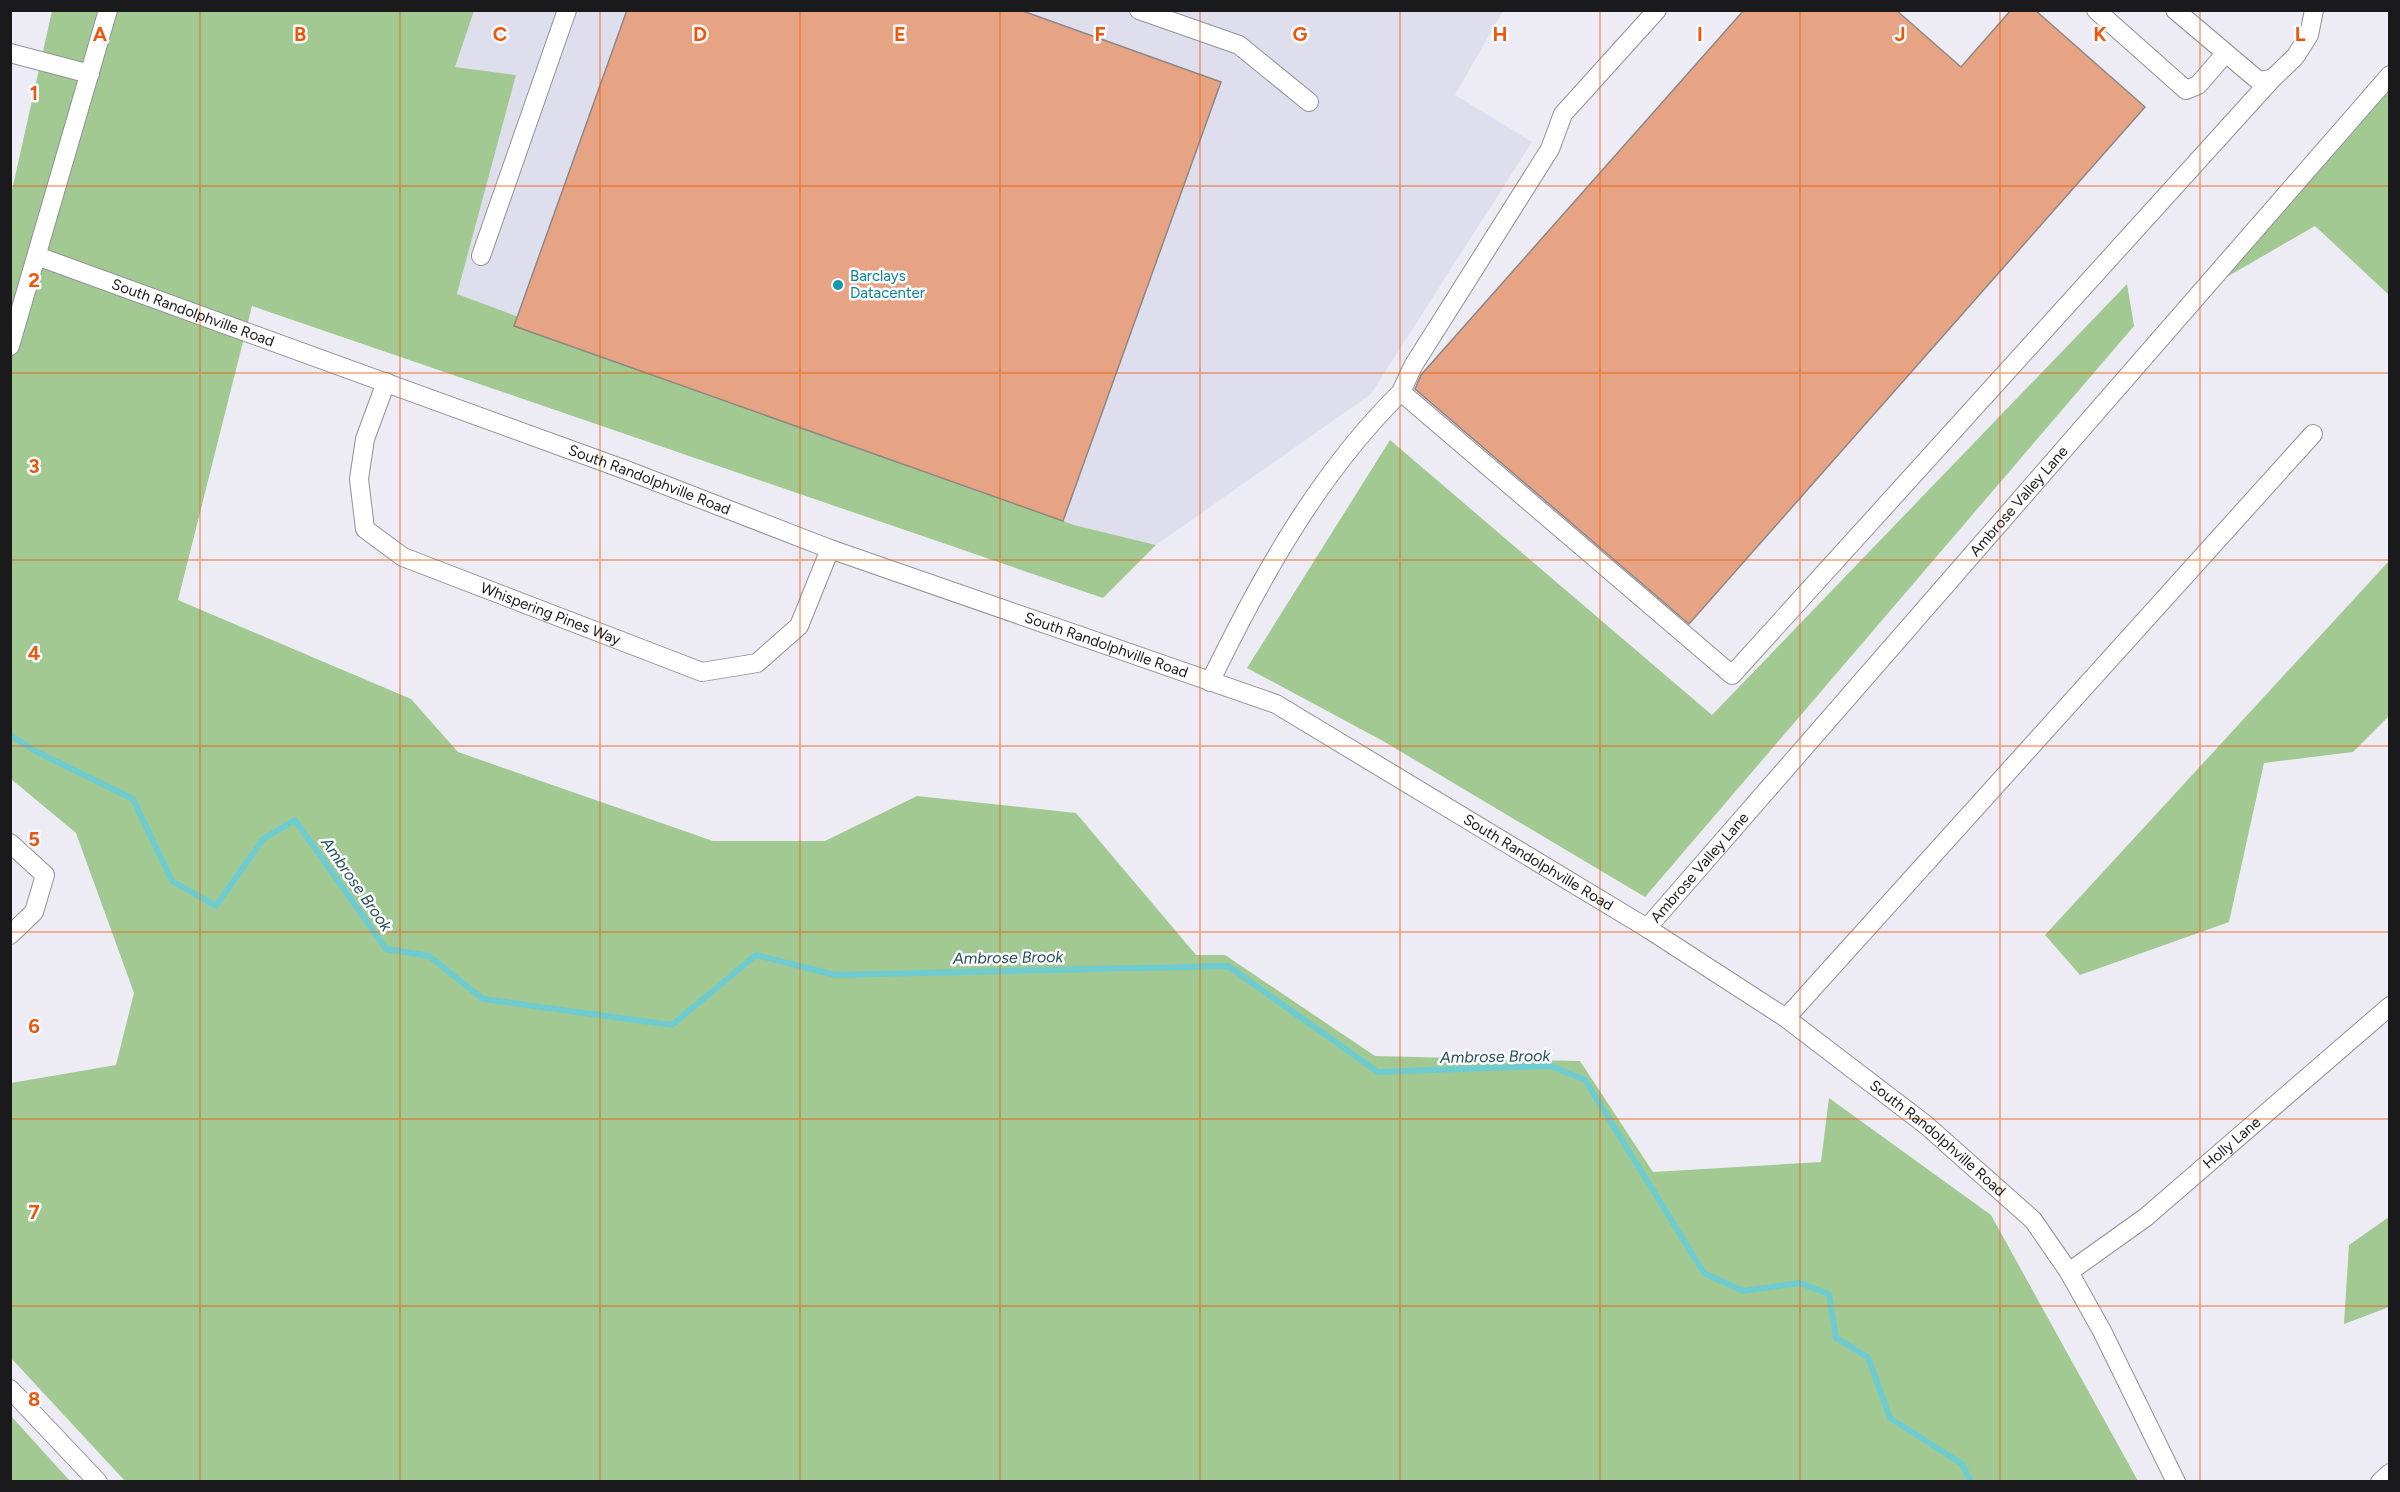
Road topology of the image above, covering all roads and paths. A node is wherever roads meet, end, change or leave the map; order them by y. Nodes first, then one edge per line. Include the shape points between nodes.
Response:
1 (108, 10) edge
2 (567, 10) edge
3 (1657, 10) edge
4 (2096, 10) edge
5 (2175, 10) edge
6 (2314, 10) edge
7 (1141, 11) edge
8 (10, 53) edge
9 (2225, 54) junction
10 (90, 74) junction
11 (2390, 75) edge
12 (2272, 79) junction
13 (1309, 102) dead end
14 (37, 256) junction
15 (481, 256) dead end
16 (10, 346) edge
17 (386, 382) junction
18 (1401, 392) junction
19 (2313, 434) dead end
20 (830, 549) junction
21 (1210, 682) junction
22 (10, 843) edge
23 (1647, 928) junction
24 (10, 935) edge
25 (2390, 1006) edge
26 (1786, 1018) junction
27 (2069, 1272) junction
28 (10, 1389) edge
29 (2390, 1473) edge
30 (98, 1482) edge
31 (2175, 1482) edge
32 (2380, 1482) edge

1 - 10 street
2 - 15 street
3 - 18 street via 1563,114 1550,149 1413,366
4 - 9 street via 2186,90 2199,86
5 - 9 street
6 - 12 street via 2309,35 2295,57
7 - 13 street via 1239,45
8 - 10 street
9 - 12 street via 2259,81
10 - 14 street
11 - 23 street, Ambrose Valley Lane
12 - 18 street via 1732,675
14 - 16 street
14 - 17 street, South Randolphville Road
17 - 20 street, South Randolphville Road
17 - 20 street, Whispering Pines Way via 365,439 359,479 365,529 403,556 702,672 758,663 799,626
18 - 21 street via 1346,452 1268,567
19 - 26 street
20 - 21 street, South Randolphville Road
21 - 23 street, South Randolphville Road via 1276,704
22 - 24 street via 45,875 34,912
23 - 26 street, South Randolphville Road
25 - 27 street, Holly Lane via 2146,1217
26 - 27 street, South Randolphville Road via 1926,1125 2033,1220
27 - 31 street, South Randolphville Road
28 - 30 street
29 - 32 street

